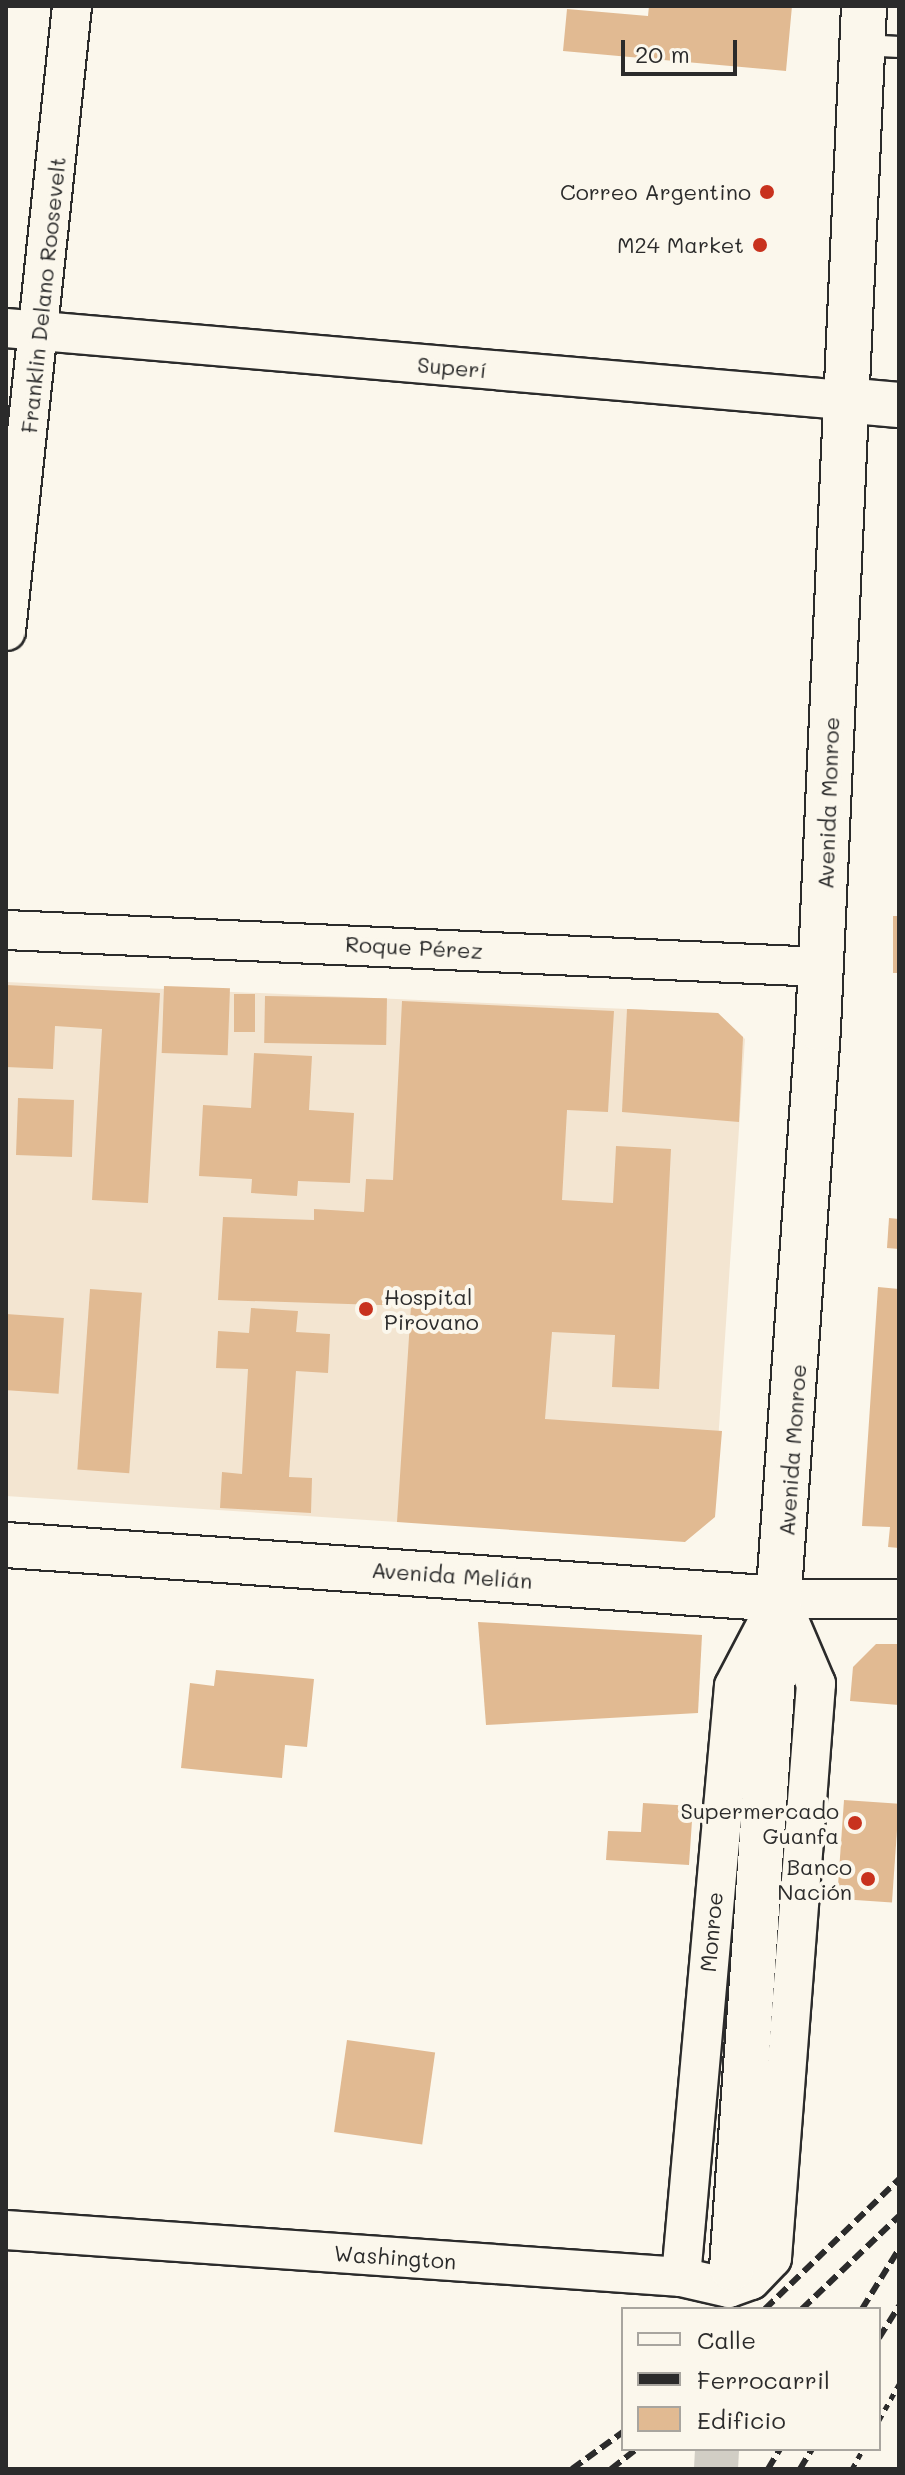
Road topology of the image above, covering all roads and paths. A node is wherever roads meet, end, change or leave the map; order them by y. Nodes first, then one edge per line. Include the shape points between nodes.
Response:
1 (72, 6) edge
2 (875, 33) edge
3 (23, 330) edge
4 (843, 400) junction
5 (899, 405) edge
6 (6, 631) edge
7 (6, 930) edge
8 (822, 967) junction
9 (6, 1545) edge
10 (780, 1599) junction
11 (899, 1599) edge
12 (6, 2230) edge
13 (752, 2263) joint
14 (681, 2277) junction
15 (899, 2384) edge
16 (881, 2416) edge
17 (862, 2451) edge
18 (852, 2469) edge

1 - 3 street, Franklin Delano Roosevelt
2 - 4 main road, Avenida Monroe
3 - 4 street, Superí
3 - 6 street, Franklin Delano Roosevelt
4 - 5 main road, Superí
4 - 8 main road, Avenida Monroe
7 - 8 street, Roque Pérez
8 - 10 main road, Avenida Monroe
9 - 10 main road, Avenida Melián
10 - 11 street, Avenida Melián
10 - 13 main road, Monroe
10 - 14 street, Monroe via 734,1686
12 - 14 street, Washington
13 - 14 street, Washington via 738,2287
15 - 16 path
17 - 18 path

